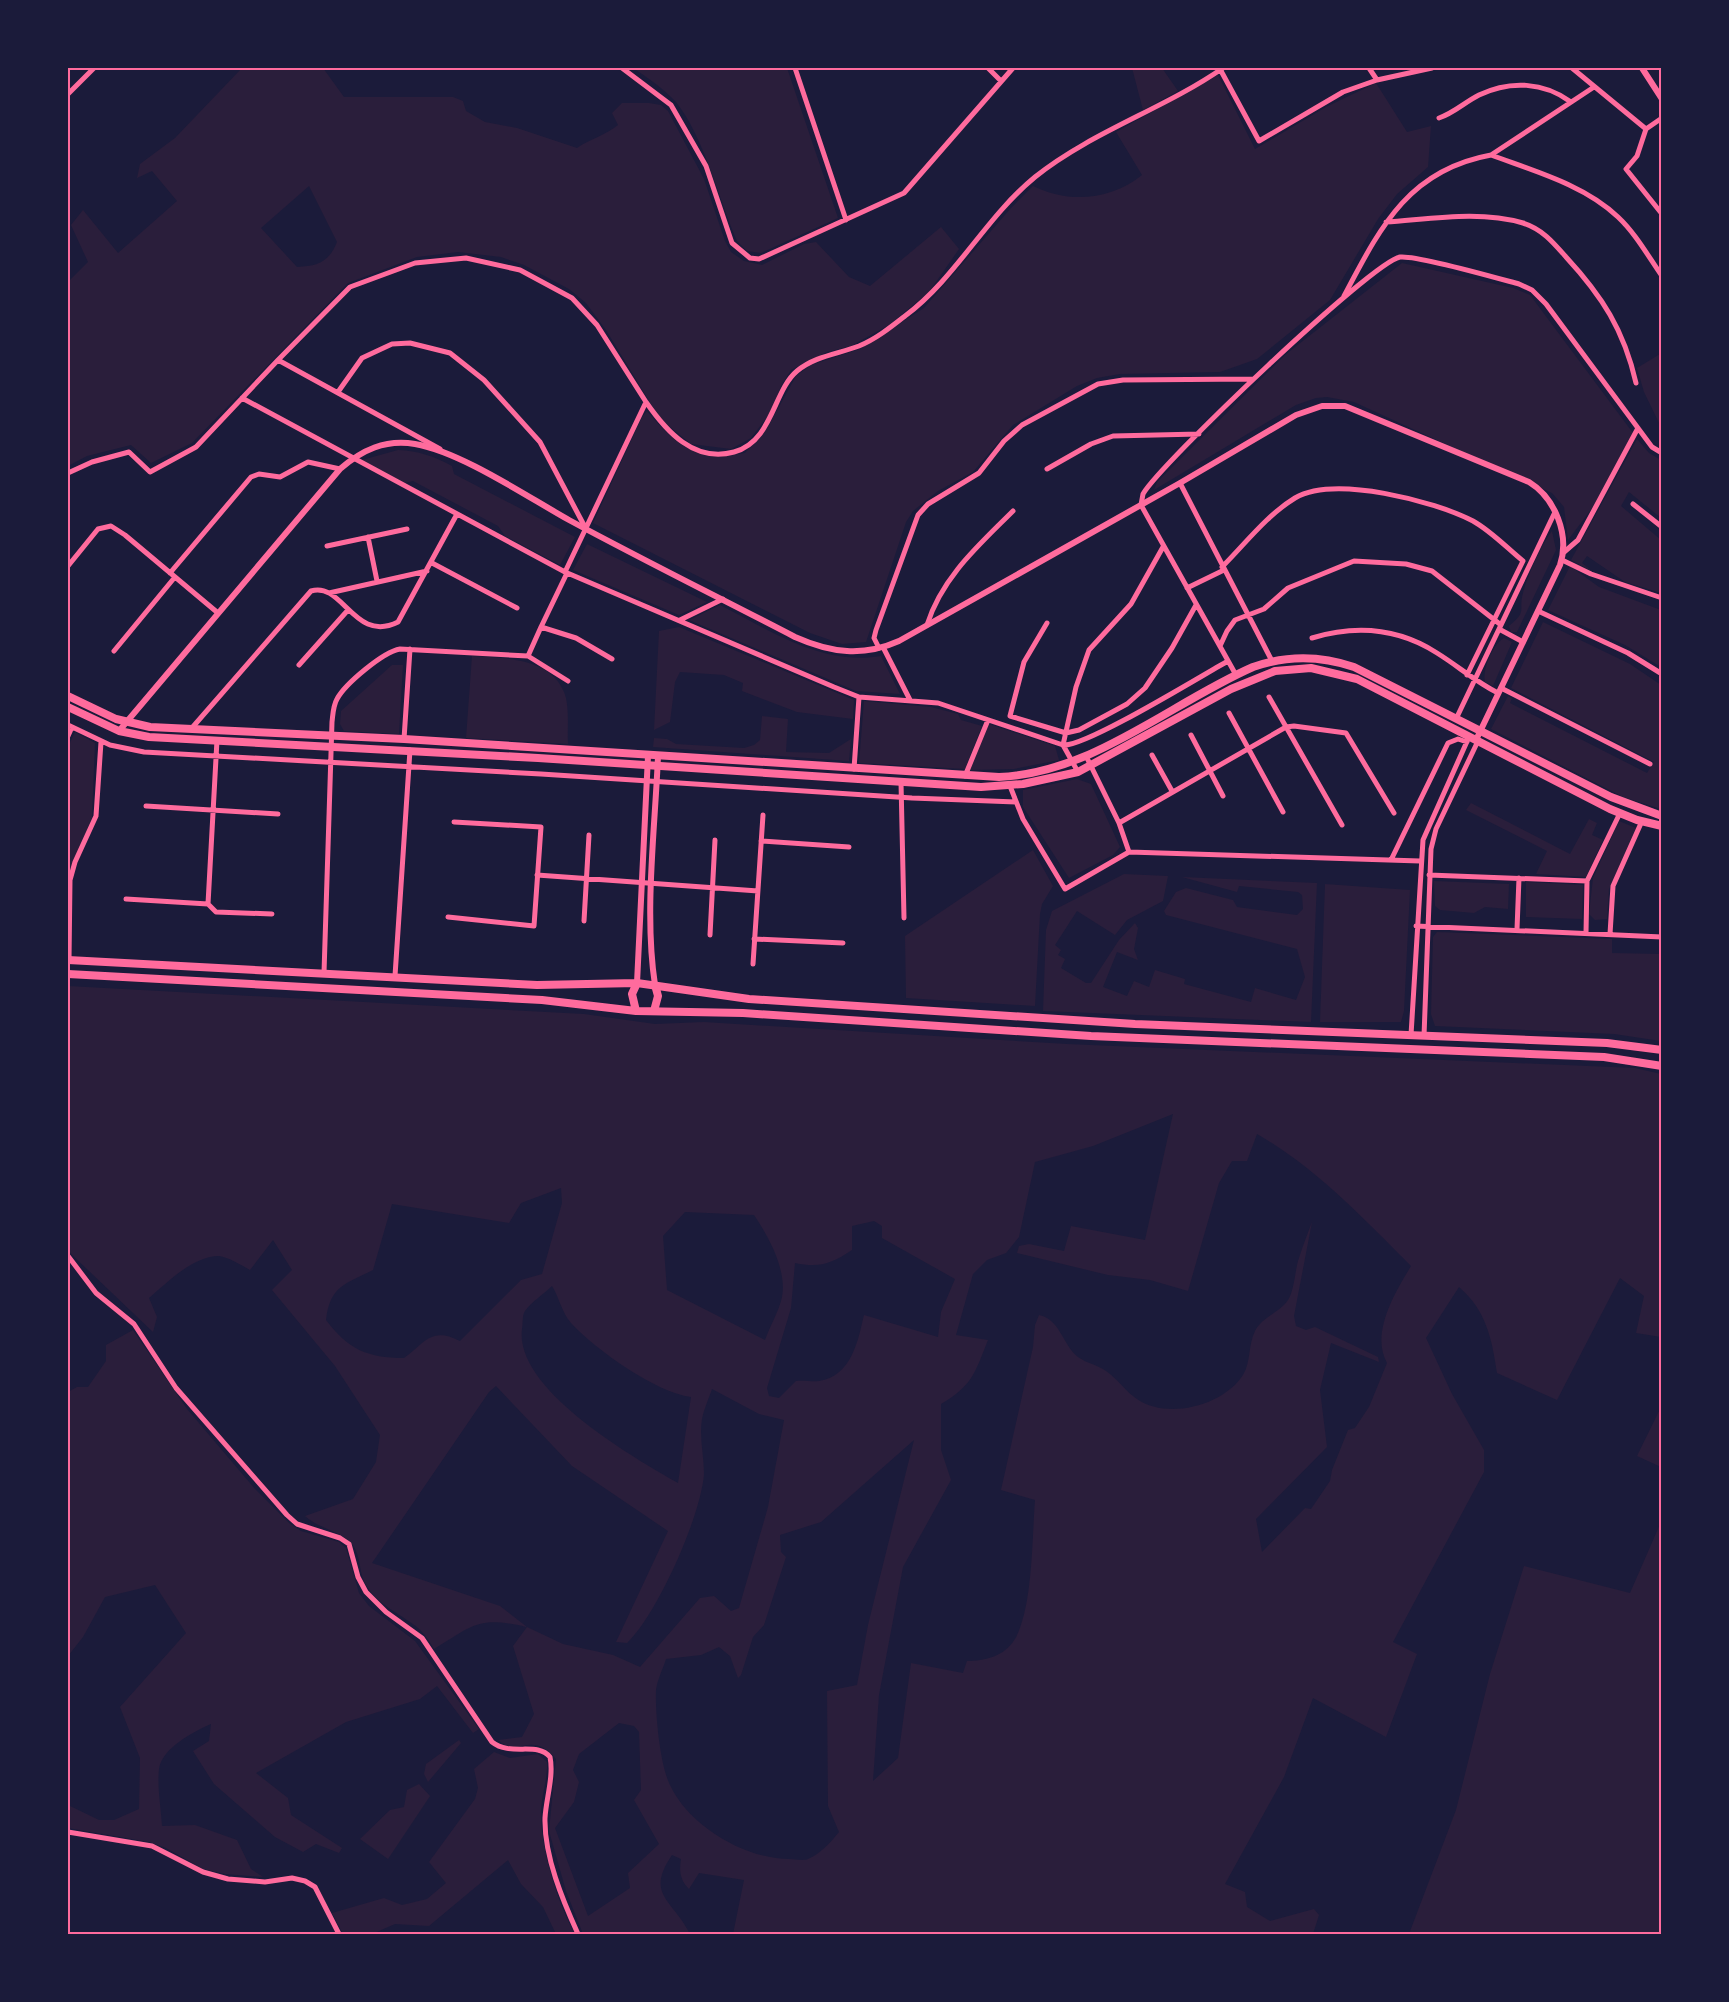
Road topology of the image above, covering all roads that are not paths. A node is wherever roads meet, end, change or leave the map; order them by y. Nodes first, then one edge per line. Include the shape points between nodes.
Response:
1 (94, 68) edge
2 (622, 68) edge
3 (795, 68) edge
4 (988, 68) edge
5 (1012, 68) edge
6 (1221, 68) edge
7 (1369, 68) edge
8 (1425, 68) edge
9 (1432, 68) edge
10 (1572, 68) edge
11 (1642, 68) edge
12 (1377, 80) junction
13 (1001, 81) junction
14 (1594, 87) junction
15 (68, 94) edge
16 (1662, 99) edge
17 (1571, 102) junction
18 (1439, 118) dead end
19 (1662, 118) edge
20 (1646, 129) junction
21 (1491, 155) junction
22 (1662, 214) edge
23 (846, 220) junction
24 (1386, 222) junction
25 (1662, 276) edge
26 (1343, 299) junction
27 (278, 360) junction
28 (1252, 379) junction
29 (1636, 383) dead end
30 (338, 392) junction
31 (242, 398) junction
32 (646, 402) junction
33 (1638, 428) junction
34 (1198, 434) junction
35 (442, 450) junction
36 (1662, 453) edge
37 (352, 459) junction
38 (340, 469) junction
39 (1047, 469) dead end
40 (68, 473) edge
41 (1180, 483) junction
42 (1633, 504) dead end
43 (1141, 505) junction
44 (1013, 511) dead end
45 (1555, 512) junction
46 (457, 514) junction
47 (1662, 527) edge
48 (406, 529) dead end
49 (586, 529) junction
50 (368, 537) junction
51 (327, 546) dead end
52 (1163, 547) junction
53 (1563, 556) junction
54 (432, 563) junction
55 (68, 566) edge
56 (1223, 569) junction
57 (427, 571) junction
58 (566, 572) junction
59 (172, 575) junction
60 (377, 581) junction
61 (1187, 588) junction
62 (329, 593) junction
63 (1662, 598) edge
64 (723, 599) junction
65 (1196, 605) junction
66 (517, 608) dead end
67 (348, 610) junction
68 (1538, 611) junction
69 (218, 613) junction
70 (1246, 615) junction
71 (1493, 619) junction
72 (680, 620) junction
73 (1047, 623) dead end
74 (927, 625) junction
75 (541, 627) junction
76 (1500, 627) junction
77 (1312, 638) dead end
78 (1523, 642) junction
79 (1220, 646) junction
80 (881, 648) junction
81 (410, 649) junction
82 (114, 651) dead end
83 (528, 656) junction
84 (612, 659) dead end
85 (1228, 661) junction
86 (1272, 661) junction
87 (299, 665) dead end
88 (1662, 674) edge
89 (1236, 675) junction
90 (1467, 675) junction
91 (568, 681) dead end
92 (1475, 681) junction
93 (1500, 690) junction
94 (68, 696) edge
95 (859, 697) junction
96 (1269, 697) dead end
97 (910, 700) junction
98 (68, 707) edge
99 (1229, 713) dead end
100 (1456, 719) junction
101 (988, 720) junction
102 (126, 722) junction
103 (70, 726) edge
104 (1286, 727) junction
105 (191, 729) junction
106 (119, 731) junction
107 (1480, 732) junction
108 (1066, 733) junction
109 (1191, 735) dead end
110 (68, 736) edge
111 (331, 737) junction
112 (217, 740) junction
113 (404, 740) junction
114 (1472, 740) junction
115 (101, 742) junction
116 (1063, 745) junction
117 (331, 746) junction
118 (410, 750) junction
119 (1248, 750) junction
120 (1152, 755) dead end
121 (216, 756) junction
122 (648, 756) junction
123 (658, 756) junction
124 (1086, 756) junction
125 (330, 762) junction
126 (1073, 762) junction
127 (1650, 764) dead end
128 (409, 766) junction
129 (648, 766) junction
130 (658, 766) junction
131 (1090, 766) junction
132 (854, 769) junction
133 (1209, 769) junction
134 (1078, 772) junction
135 (965, 776) junction
136 (648, 781) junction
137 (657, 782) junction
138 (901, 782) junction
139 (1010, 786) junction
140 (1172, 791) junction
141 (1223, 796) dead end
142 (902, 798) junction
143 (1016, 802) junction
144 (146, 806) dead end
145 (213, 810) junction
146 (1283, 812) dead end
147 (1394, 813) dead end
148 (1620, 813) junction
149 (278, 814) dead end
150 (763, 815) dead end
151 (1662, 816) edge
152 (1642, 821) junction
153 (454, 822) dead end
154 (1119, 823) junction
155 (1342, 825) dead end
156 (1662, 826) edge
157 (589, 835) dead end
158 (715, 840) dead end
159 (761, 841) junction
160 (849, 847) dead end
161 (1129, 852) junction
162 (1391, 860) junction
163 (1420, 861) junction
164 (537, 875) junction
165 (1429, 875) junction
166 (587, 878) junction
167 (1519, 878) junction
168 (1587, 882) junction
169 (642, 883) junction
170 (652, 884) junction
171 (712, 888) junction
172 (758, 891) junction
173 (126, 899) dead end
174 (208, 904) junction
175 (272, 914) dead end
176 (448, 917) dead end
177 (904, 918) dead end
178 (584, 921) dead end
179 (1416, 926) junction
180 (1427, 926) junction
181 (1516, 929) junction
182 (1586, 933) junction
183 (1610, 934) junction
184 (710, 935) dead end
185 (1662, 937) edge
186 (754, 939) junction
187 (843, 943) dead end
188 (68, 960) edge
189 (753, 964) dead end
190 (324, 973) junction
191 (68, 974) edge
192 (394, 976) junction
193 (637, 983) junction
194 (655, 985) junction
195 (636, 1011) junction
196 (654, 1011) junction
197 (1411, 1035) junction
198 (1424, 1036) junction
199 (1662, 1050) edge
200 (1662, 1066) edge
201 (68, 1256) edge
202 (68, 1832) edge
203 (339, 1935) edge
204 (578, 1935) edge

1 - 15 street
2 - 23 street via 671,105 706,166 732,243 742,253 759,260
3 - 23 street
4 - 13 street
5 - 13 street
6 - 12 street via 1259,141 1342,92
6 - 32 street via 1194,88 1035,177 979,236 930,297 862,345 810,362 797,371 768,421 745,447 725,453 691,447 675,438
7 - 12 street
8 - 9 street
8 - 12 street
10 - 14 street
11 - 16 street
13 - 23 street via 904,193
14 - 17 street
14 - 20 street
17 - 18 street via 1545,87 1511,87 1484,93
17 - 21 street
19 - 20 street
20 - 22 street via 1637,156 1626,169
21 - 24 street via 1432,175 1409,194
21 - 25 street via 1571,186 1609,209
24 - 26 street
24 - 29 street via 1493,218 1521,223 1543,233 1609,309
26 - 28 street
26 - 33 street via 1394,259 1404,257 1525,286 1546,304
27 - 30 street
27 - 31 street
27 - 32 street via 350,287 422,261 466,258 520,270 572,298 597,325
28 - 34 street
28 - 80 street via 1112,381 1087,389 1022,425 979,472 928,504 918,515 876,630 874,638
30 - 35 street
30 - 49 street via 362,358 392,344 410,342 450,353 484,381 540,442
31 - 37 street
31 - 40 street via 196,447 150,472 129,452
32 - 49 street
33 - 36 street via 1652,447
33 - 53 street via 1578,540
34 - 39 street via 1113,436
34 - 43 street via 1146,489
35 - 37 street via 392,443 371,448
35 - 49 street
37 - 38 street
37 - 46 street
38 - 59 street via 308,462 280,477 251,477
38 - 69 street
41 - 43 street
41 - 45 street via 1296,415 1338,405 1529,482 1542,491
41 - 56 street
42 - 47 street
43 - 52 street
43 - 74 street
44 - 74 street via 956,570 938,596
45 - 53 street
45 - 76 street
46 - 54 street
46 - 58 street
48 - 50 street
49 - 58 street
49 - 64 street
50 - 51 street
50 - 60 street
52 - 61 street
52 - 108 street via 1131,604 1090,648
53 - 63 street via 1591,574
53 - 68 street
54 - 57 street
54 - 66 street
55 - 59 street via 94,533 105,526 119,530
56 - 61 street
56 - 70 street
56 - 71 street via 1272,516 1302,495 1331,490 1392,495 1473,522 1523,561
57 - 60 street
57 - 67 street via 395,624 372,626
58 - 72 street
58 - 75 street
59 - 69 street
59 - 82 street
60 - 62 street
61 - 65 street
62 - 67 street
62 - 105 street via 317,589 309,592
64 - 72 street
64 - 80 street via 821,648 853,653
65 - 79 street
65 - 108 street via 1141,693 1114,712
67 - 87 street
68 - 78 street
68 - 88 street via 1628,652
69 - 102 street
70 - 71 street via 1264,609 1279,594 1312,576 1348,562 1364,561 1406,564 1432,571
70 - 79 street via 1229,627
70 - 86 street
71 - 76 street
71 - 90 street
72 - 95 street
73 - 108 street via 1024,662 1010,716
74 - 80 street
75 - 83 street
75 - 84 street via 576,638
76 - 78 street
76 - 92 street
77 - 90 street via 1344,630 1387,633 1431,649
78 - 93 street
79 - 85 street
80 - 97 street
81 - 83 street
81 - 111 street via 385,655 342,692 333,711
81 - 113 street
83 - 91 street
85 - 89 street
85 - 116 street via 1094,736
86 - 89 main road
86 - 100 main road via 1305,657 1346,664
89 - 124 main road
90 - 92 street
92 - 93 street
92 - 100 street
93 - 107 street
93 - 127 street
94 - 102 main road
95 - 97 street
95 - 132 street
96 - 104 street
97 - 101 street via 938,703
98 - 106 main road
99 - 119 street
100 - 107 main road
101 - 116 street
101 - 135 street
102 - 105 main road
102 - 106 street
103 - 110 street
103 - 115 street
104 - 119 street
104 - 147 street via 1346,733
104 - 155 street
105 - 111 main road
106 - 112 main road via 150,737
107 - 114 street
107 - 151 main road via 1619,801
108 - 116 street
109 - 133 street
111 - 113 main road
111 - 117 street
112 - 117 main road
112 - 121 street
113 - 122 main road
114 - 131 main road via 1348,676 1293,668 1231,689
114 - 148 main road
114 - 162 street via 1448,743
114 - 163 street via 1425,833
114 - 165 street via 1434,836
115 - 121 street via 132,751
115 - 188 street via 96,816 70,880
116 - 126 street
117 - 118 main road
117 - 125 street
118 - 128 street
118 - 129 main road
119 - 133 street
119 - 146 street
120 - 140 street
121 - 125 street
121 - 145 street
122 - 123 main road
122 - 129 street
123 - 130 street
123 - 132 main road
124 - 126 main road
124 - 131 street
125 - 128 street
125 - 190 street
126 - 134 street
126 - 135 main road via 1023,775
128 - 136 street
128 - 192 street
129 - 130 main road
129 - 136 street
130 - 137 street
130 - 138 main road
131 - 134 main road
131 - 154 street
132 - 135 main road
133 - 140 street
133 - 141 street
134 - 139 main road
136 - 137 street
136 - 169 street
137 - 142 street
137 - 170 street
138 - 139 main road
138 - 142 street
139 - 143 street
140 - 154 street
142 - 143 street
142 - 177 street
143 - 161 street via 1065,889
144 - 145 street
145 - 149 street
145 - 174 street
148 - 152 main road
148 - 168 street
150 - 159 street
152 - 156 main road
152 - 183 street via 1613,886
153 - 164 street via 540,827
154 - 161 street
157 - 166 street
158 - 171 street
159 - 160 street
159 - 172 street
161 - 162 street
162 - 163 street
163 - 179 street
164 - 166 street
164 - 176 street via 534,926
165 - 167 street
165 - 180 street
166 - 169 street
166 - 178 street
167 - 168 street
167 - 181 street
168 - 182 street
169 - 170 street
169 - 193 street
170 - 171 street
170 - 194 street via 651,957
171 - 172 street
171 - 184 street
172 - 186 street
173 - 174 street
174 - 175 street via 216,912
179 - 180 street
179 - 197 street
180 - 181 street
180 - 198 street
181 - 182 street
182 - 183 street
183 - 185 street
186 - 187 street
186 - 189 street
188 - 190 highway
190 - 192 highway
191 - 195 highway via 542,1000
192 - 193 highway via 537,985
193 - 194 highway
193 - 195 highway via 632,994
194 - 196 highway via 658,996
194 - 197 highway via 720,996 841,1006 1203,1028
195 - 196 highway
196 - 200 highway via 743,1012 1091,1036 1604,1058
197 - 198 highway
198 - 199 highway via 1607,1043
201 - 204 street via 90,1287 134,1324 176,1388 287,1515 297,1524 349,1544 366,1592 422,1638 492,1742 509,1751 536,1749 550,1757 547,1838
202 - 203 street via 152,1846 203,1872 228,1879 305,1881 315,1887

